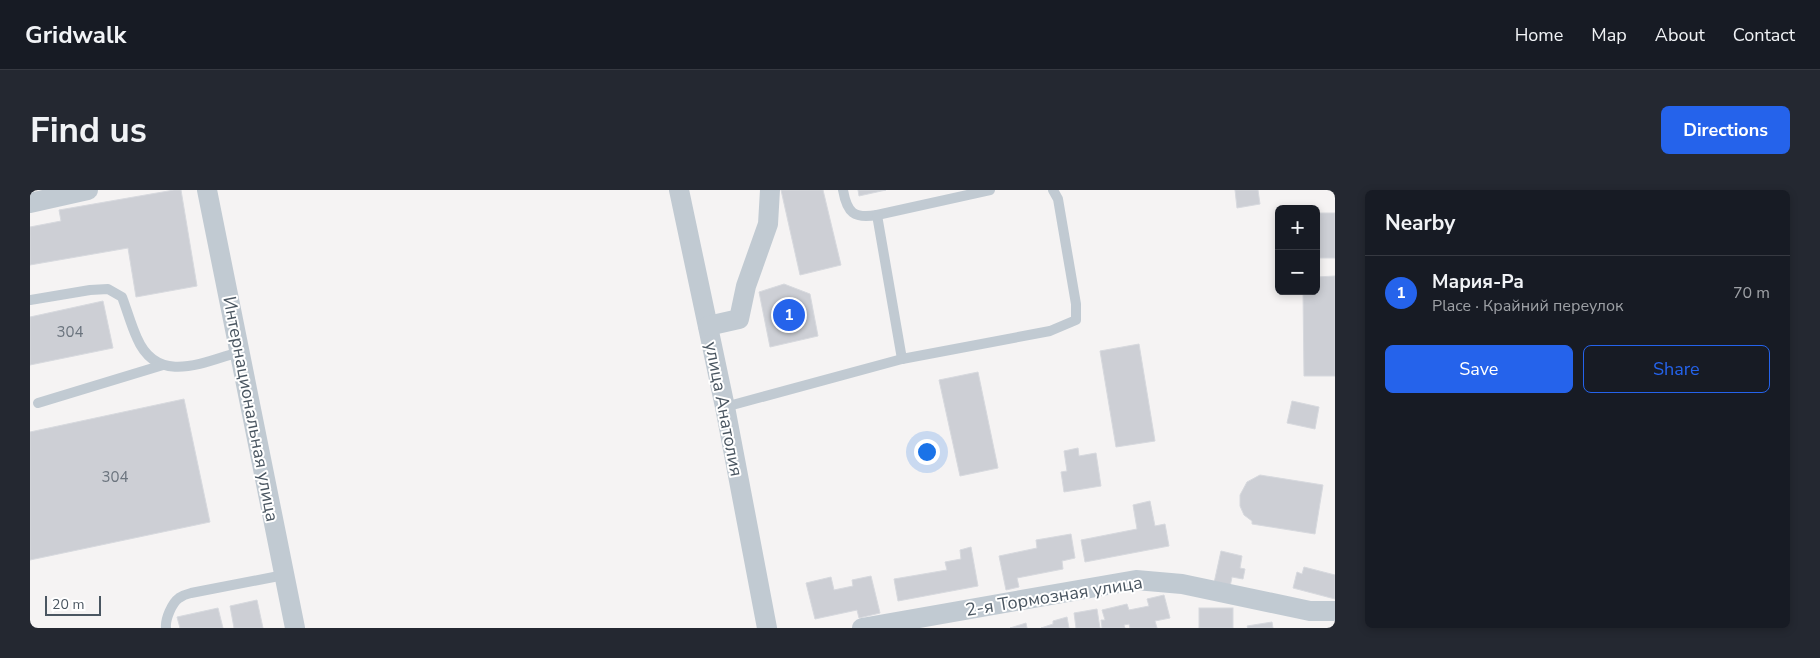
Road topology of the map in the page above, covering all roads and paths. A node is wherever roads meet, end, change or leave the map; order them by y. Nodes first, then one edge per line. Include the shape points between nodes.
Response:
1 (88, 190) edge
2 (207, 190) edge
3 (679, 190) edge
4 (770, 190) edge
5 (843, 190) edge
6 (990, 190) edge
7 (1053, 190) edge
8 (30, 203) edge
9 (877, 215) junction
10 (30, 300) edge
11 (708, 326) junction
12 (239, 352) junction
13 (902, 359) junction
14 (163, 365) junction
15 (38, 403) dead end
16 (725, 407) junction
17 (284, 576) junction
18 (1335, 611) edge
19 (1308, 620) edge
20 (166, 628) edge
21 (295, 628) edge
22 (767, 628) edge
23 (862, 628) edge

1 - 8 street
2 - 12 street, Интернациональная улица
3 - 11 street, улица Анатолия
4 - 11 street via 768,224 738,318
5 - 9 lane via 846,206 855,215
6 - 9 lane
7 - 13 lane via 1060,208 1076,320 1050,330
9 - 13 lane
10 - 14 lane via 108,289 122,297 137,339 150,358
11 - 16 street, улица Анатолия
12 - 14 lane via 179,368
12 - 17 street, Интернациональная улица
13 - 16 lane
14 - 15 lane
16 - 22 street, улица Анатолия
17 - 20 lane via 184,595 171,609
17 - 21 street, Интернациональная улица
18 - 19 street, 2-я Тормозная улица
19 - 23 street, 2-я Тормозная улица via 1182,584 1136,580

